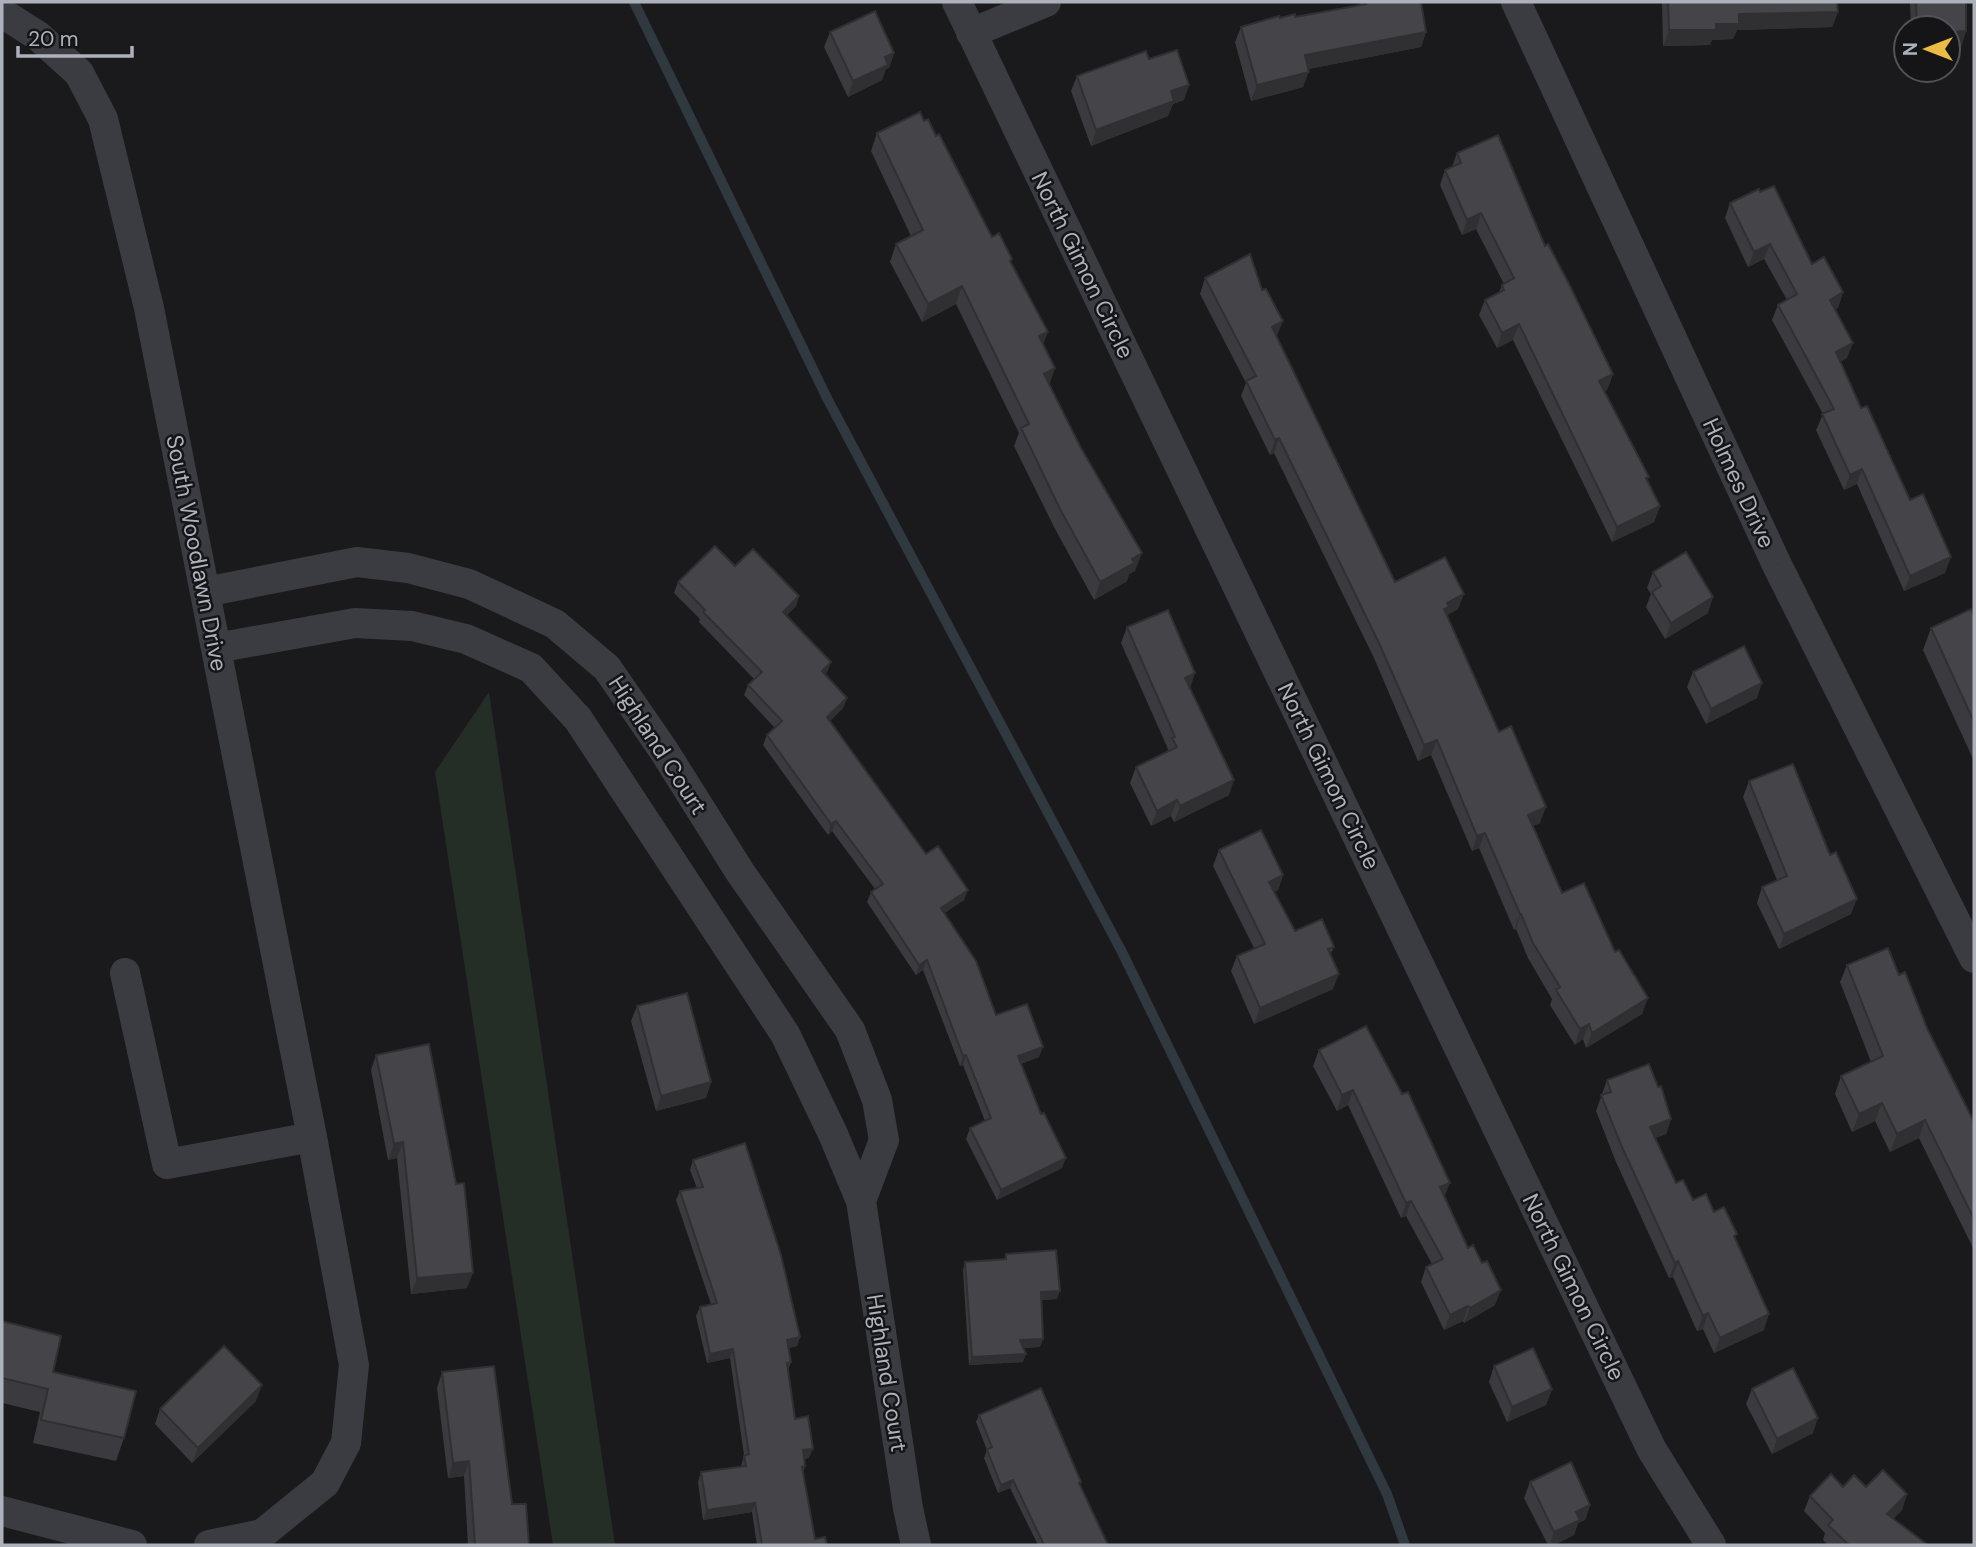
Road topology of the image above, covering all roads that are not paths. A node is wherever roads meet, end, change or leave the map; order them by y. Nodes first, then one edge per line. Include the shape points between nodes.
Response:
1 (957, 2) edge
2 (1046, 2) edge
3 (1516, 2) edge
4 (2, 13) edge
5 (971, 33) junction
6 (205, 592) junction
7 (216, 648) junction
8 (1974, 958) edge
9 (125, 972) dead end
10 (312, 1137) junction
11 (861, 1201) junction
12 (2, 1511) edge
13 (132, 1545) edge
14 (209, 1545) edge
15 (916, 1545) edge
16 (1711, 1545) edge

1 - 5 street, North Gimon Circle
2 - 5 street
3 - 8 street, Holmes Drive via 1777,565
4 - 6 street, South Woodlawn Drive via 38,36 79,73 103,119 149,308
5 - 16 street, North Gimon Circle via 1646,1437
6 - 7 street, South Woodlawn Drive
6 - 11 street, Highland Court via 357,562 408,568 468,584 555,624 607,667 740,872 850,1030 877,1100 884,1140
7 - 10 street, South Woodlawn Drive
7 - 11 street, Highland Court via 355,623 412,626 466,639 531,668 578,719 785,1034
9 - 10 street via 167,1164
10 - 14 street, South Woodlawn Drive via 354,1365 345,1443 326,1483 262,1534
11 - 15 street, Highland Court
12 - 13 street

